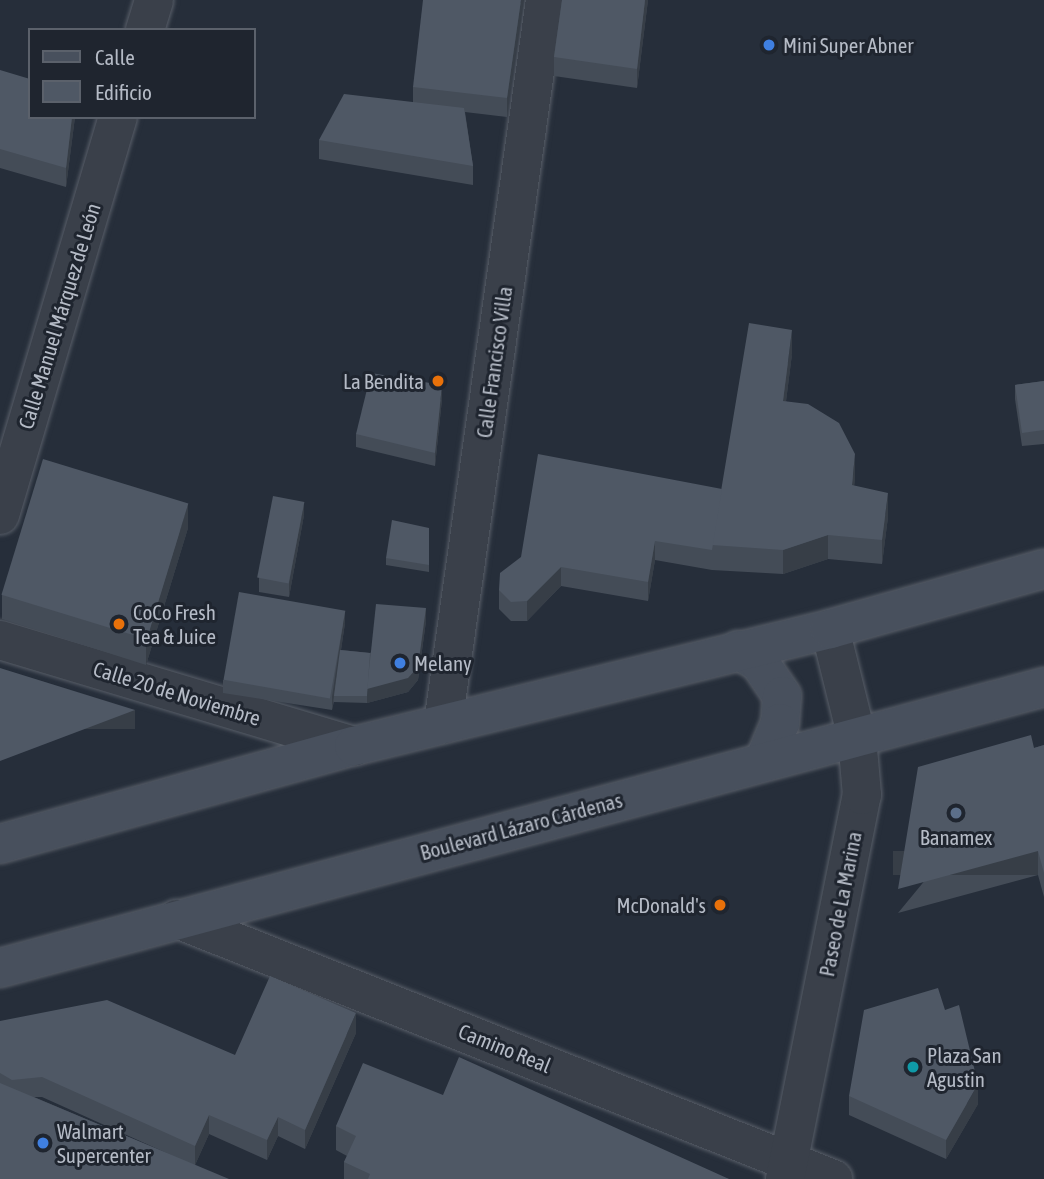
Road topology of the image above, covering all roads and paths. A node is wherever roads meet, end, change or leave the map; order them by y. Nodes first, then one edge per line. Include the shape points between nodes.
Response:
1 (154, 0) edge
2 (545, 0) edge
3 (146, 28) edge
4 (117, 119) edge
5 (0, 515) edge
6 (1044, 569) edge
7 (830, 629) junction
8 (0, 640) edge
9 (738, 650) junction
10 (1044, 687) edge
11 (443, 724) junction
12 (857, 738) junction
13 (354, 747) junction
14 (764, 761) junction
15 (0, 844) edge
16 (177, 919) junction
17 (0, 968) edge
18 (786, 1170) edge
19 (832, 1179) edge

1 - 3 street
2 - 11 street, Calle Francisco Villa
4 - 5 street, Calle Manuel Márquez de León
6 - 7 main road
7 - 9 main road
7 - 12 street, Paseo de La Marina
8 - 13 street, Calle 20 de Noviembre
9 - 11 main road
9 - 14 main road via 760,662 782,696 780,723
10 - 12 main road, Boulevard Lázaro Cárdenas
11 - 13 main road
12 - 14 main road, Boulevard Lázaro Cárdenas
12 - 18 street, Paseo de La Marina via 862,795
13 - 15 main road
14 - 16 main road, Boulevard Lázaro Cárdenas
16 - 17 main road, Boulevard Lázaro Cárdenas
16 - 18 street, Camino Real
18 - 19 street, Camino Real

